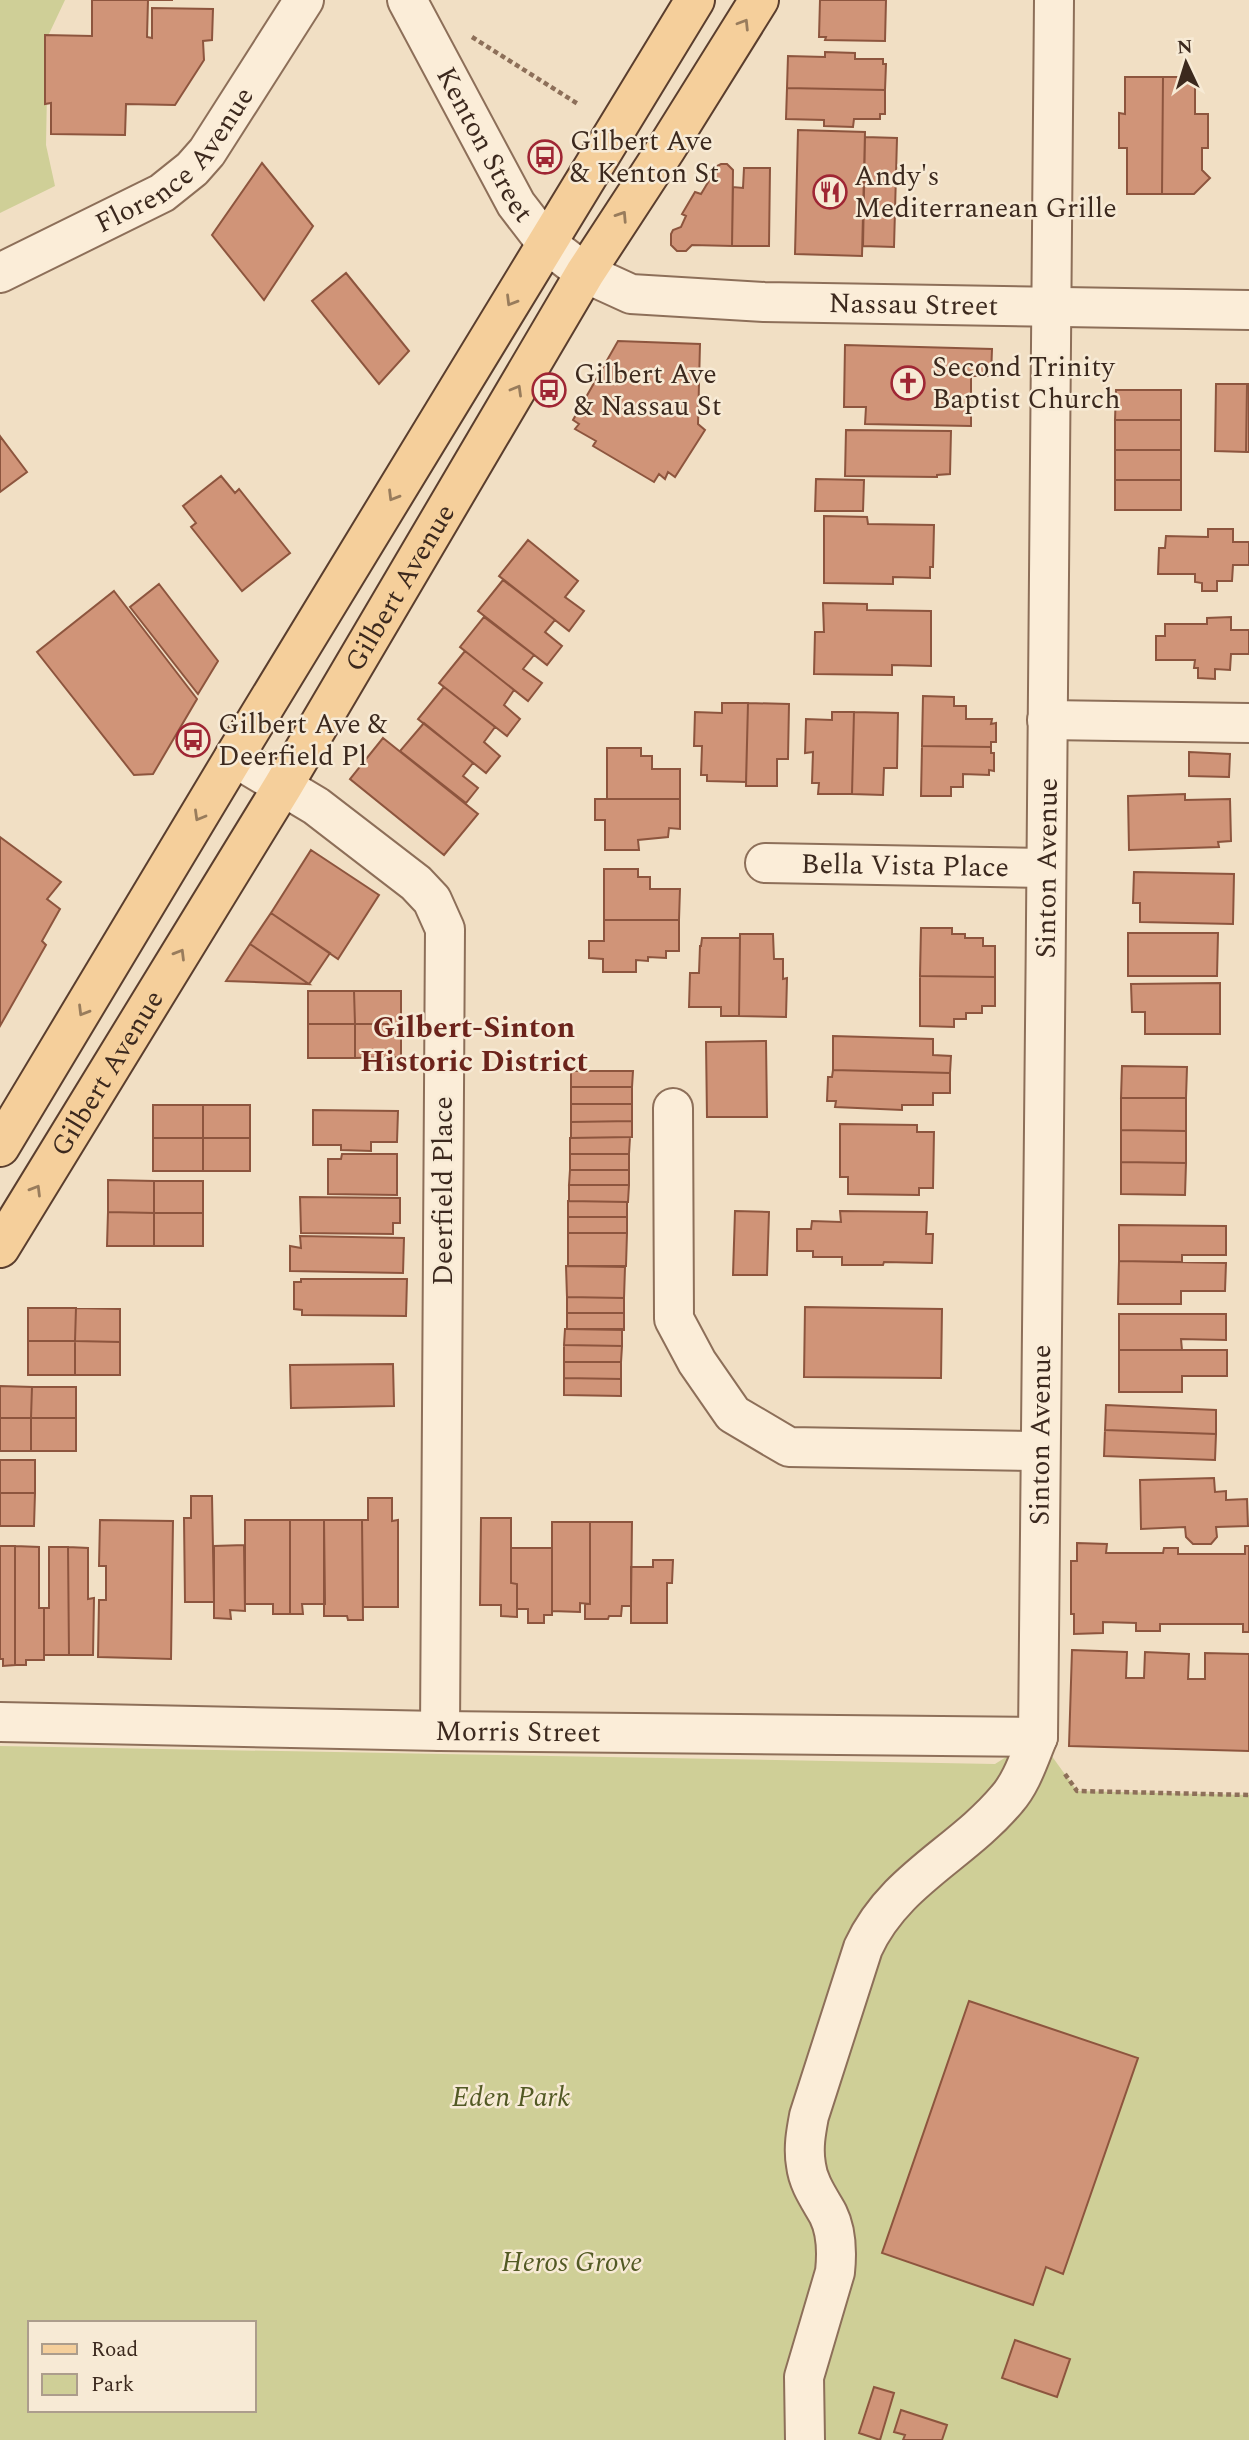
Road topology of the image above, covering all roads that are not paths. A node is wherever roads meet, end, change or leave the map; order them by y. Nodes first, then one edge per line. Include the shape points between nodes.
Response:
1 (304, 0) edge
2 (407, 0) edge
3 (695, 0) edge
4 (759, 0) edge
5 (1054, 0) edge
6 (546, 243) junction
7 (0, 273) edge
8 (584, 273) junction
9 (1053, 308) junction
10 (1249, 310) edge
11 (1047, 720) junction
12 (1249, 723) edge
13 (234, 757) junction
14 (283, 786) junction
15 (765, 863) dead end
16 (1045, 868) junction
17 (673, 1108) dead end
18 (0, 1147) edge
19 (0, 1248) edge
20 (1039, 1451) junction
21 (0, 1722) edge
22 (440, 1731) junction
23 (1038, 1737) junction
24 (805, 2440) edge

1 - 7 street, Florence Avenue via 192,169 162,193
2 - 6 street, Kenton Street via 516,204
3 - 6 main road, Gilbert Avenue
8 -> 4 main road, Gilbert Avenue
5 - 9 street, Sinton Avenue
6 - 8 street, Kenton Street
6 -> 13 main road, Gilbert Avenue
8 - 9 street, Nassau Street via 631,294 764,302
14 -> 8 main road, Gilbert Avenue
9 - 10 street, Nassau Street
9 - 11 street, Sinton Avenue
11 - 12 street
11 - 16 street, Sinton Avenue
13 - 14 street, Deerfield Place
13 -> 18 main road, Gilbert Avenue
19 -> 14 main road, Gilbert Avenue
14 - 22 street, Deerfield Place via 416,883 432,900 445,929
15 - 16 street, Bella Vista Place
16 - 20 street, Sinton Avenue
17 - 20 street via 674,1319 733,1414 789,1447
20 - 23 street, Sinton Avenue
21 - 22 street, Morris Street
22 - 23 street, Morris Street
23 - 24 street via 1009,1798 890,1904 873,1926 859,1962 804,2141 806,2166 829,2216 837,2257 804,2377

